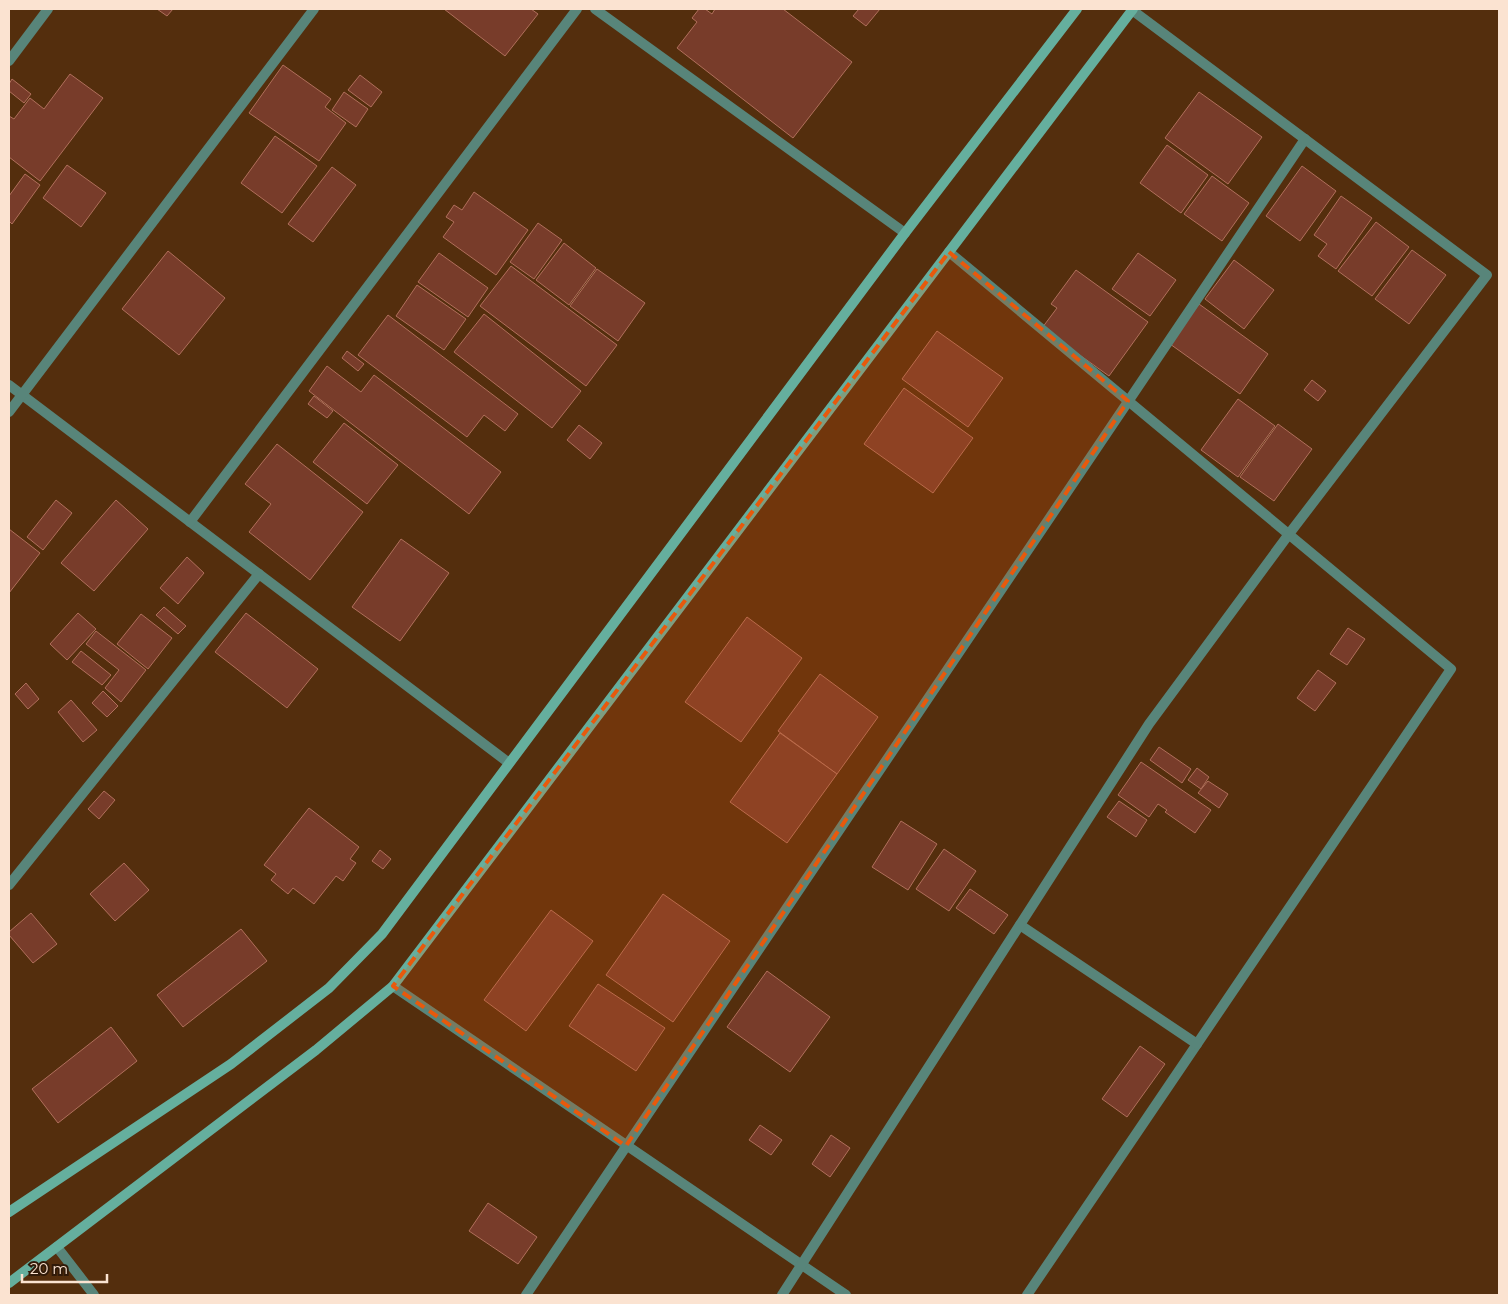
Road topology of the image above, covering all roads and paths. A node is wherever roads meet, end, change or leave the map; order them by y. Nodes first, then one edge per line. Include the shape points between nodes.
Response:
1 (48, 9) edge
2 (314, 9) edge
3 (577, 9) edge
4 (595, 9) edge
5 (1077, 9) edge
6 (1133, 9) edge
7 (9, 61) edge
8 (1305, 138) junction
9 (905, 233) junction
10 (949, 252) junction
11 (9, 386) edge
12 (22, 395) junction
13 (1128, 401) junction
14 (9, 412) edge
15 (190, 522) junction
16 (1289, 534) junction
17 (259, 574) junction
18 (509, 763) junction
19 (9, 885) edge
20 (1020, 925) junction
21 (393, 986) junction
22 (1197, 1044) junction
23 (626, 1146) junction
24 (9, 1212) edge
25 (57, 1247) junction
26 (802, 1266) junction
27 (9, 1283) edge
28 (94, 1295) edge
29 (526, 1295) edge
30 (782, 1295) edge
31 (846, 1295) edge
32 (1027, 1295) edge

1 - 7 street
2 - 12 street
3 - 15 street
4 - 9 street
5 - 9 street
6 - 8 street
6 - 10 street
8 - 13 street
8 - 16 street via 1487,275
9 - 18 street
10 - 13 street
10 - 21 street
11 - 12 street
12 - 14 street
12 - 15 street
13 - 16 street
13 - 23 street
15 - 17 street
16 - 20 street via 1149,724
16 - 22 street via 1451,669
17 - 18 street
17 - 19 street
18 - 24 street via 382,934 329,988 231,1064
20 - 22 street
20 - 26 street
21 - 23 street
21 - 25 street via 316,1050
22 - 32 street
23 - 26 street
23 - 29 street
25 - 27 street
25 - 28 street
26 - 30 street
26 - 31 street

